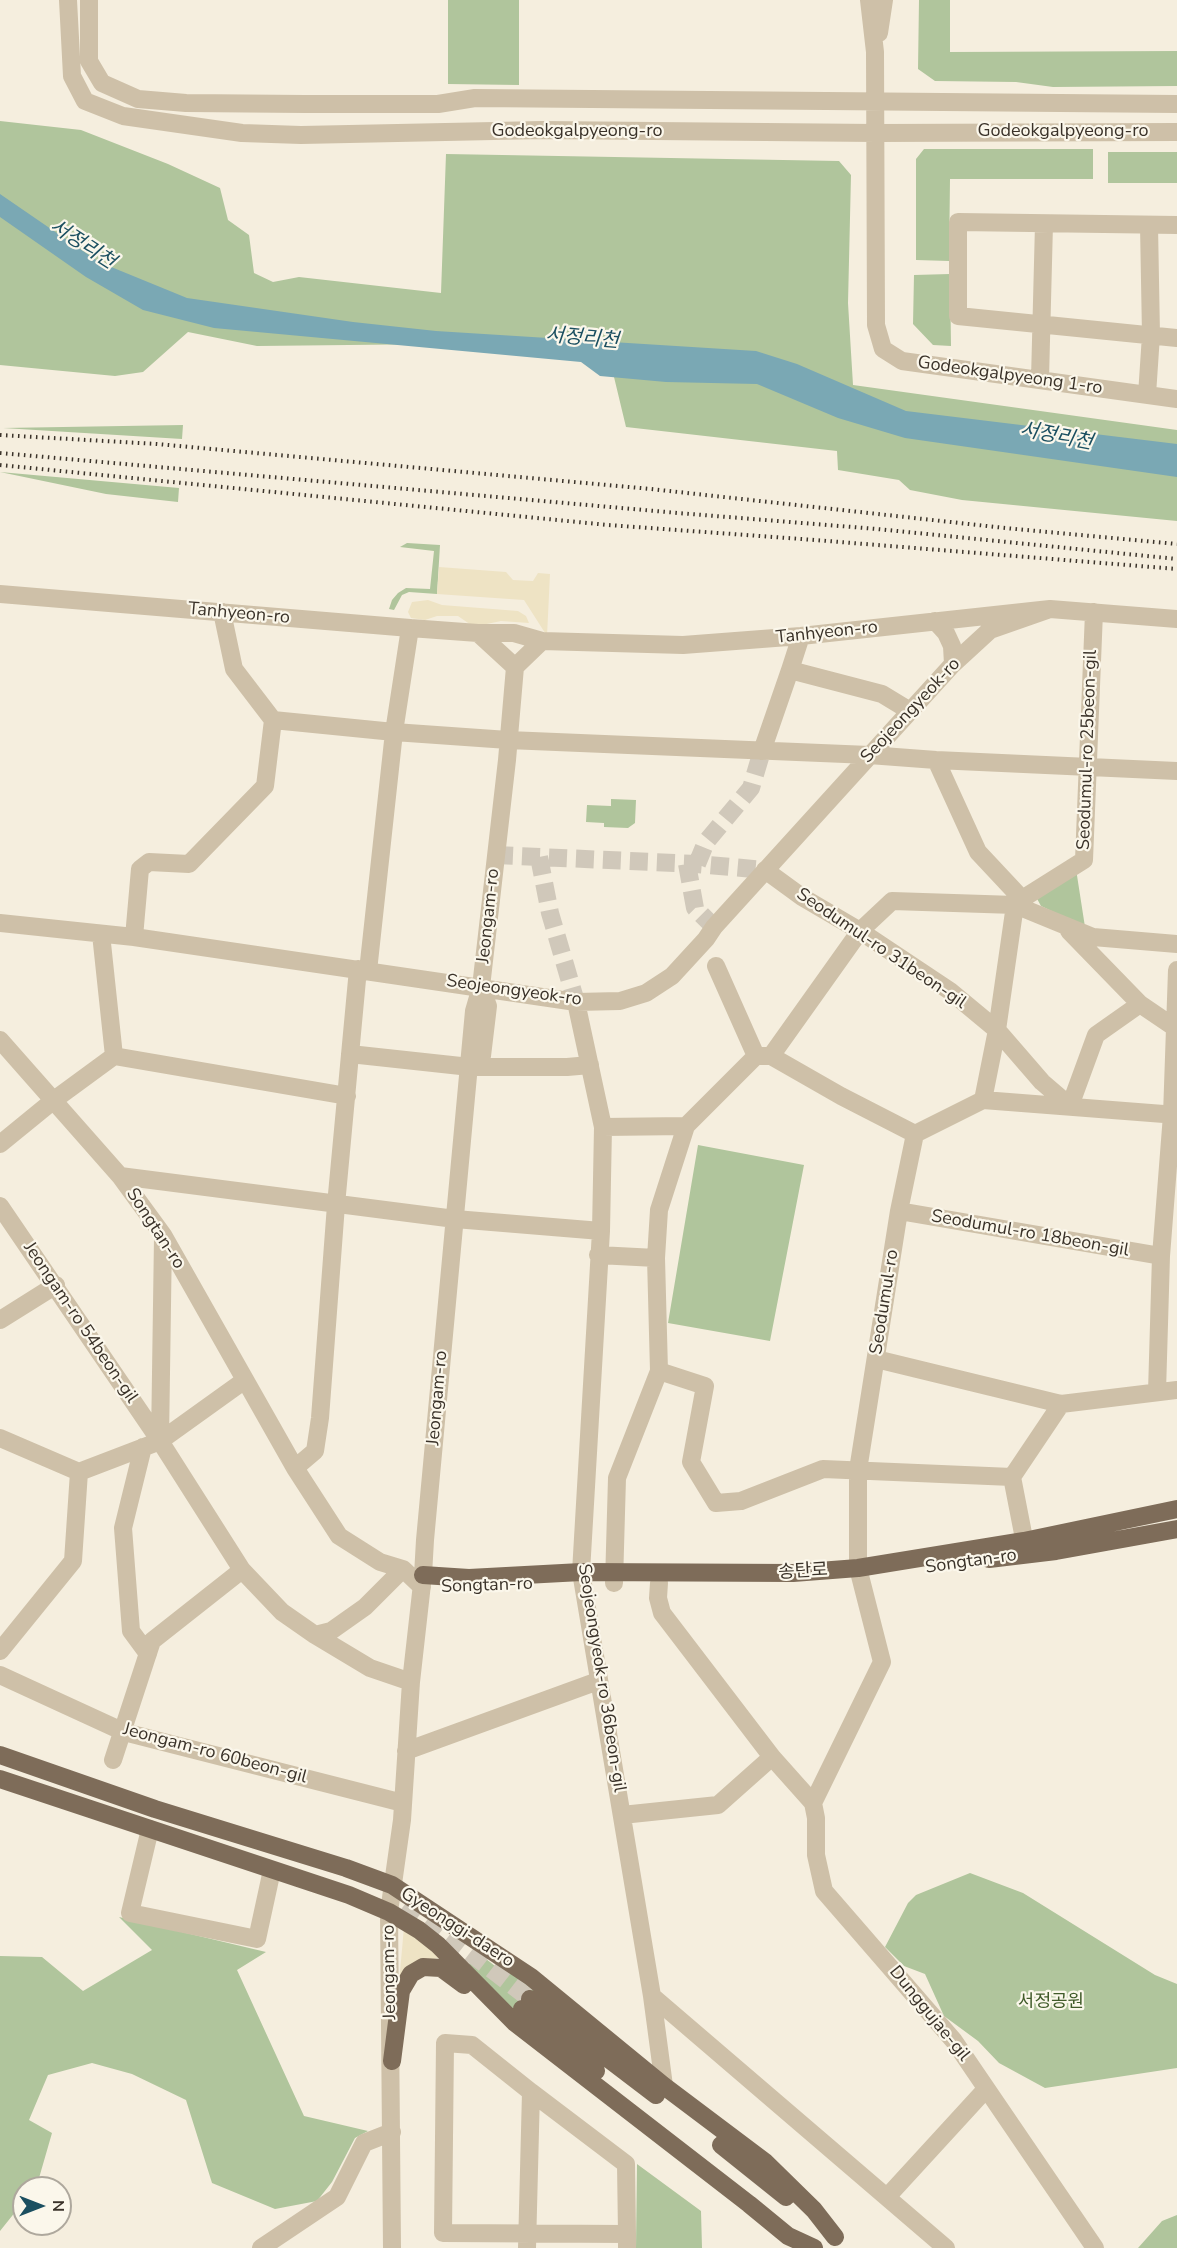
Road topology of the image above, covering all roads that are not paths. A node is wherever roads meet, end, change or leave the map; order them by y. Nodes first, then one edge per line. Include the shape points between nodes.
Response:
1 (68, 0) edge
2 (88, 0) edge
3 (869, 0) edge
4 (884, 0) edge
5 (875, 52) junction
6 (876, 103) junction
7 (1177, 104) edge
8 (1177, 132) edge
9 (876, 133) junction
10 (1044, 224) junction
11 (1149, 225) junction
12 (1177, 225) edge
13 (1043, 323) junction
14 (1151, 334) junction
15 (1177, 338) edge
16 (1040, 379) junction
17 (1147, 395) junction
18 (1177, 399) edge
19 (0, 594) edge
20 (1050, 609) junction
21 (222, 612) junction
22 (1094, 612) junction
23 (1177, 619) edge
24 (934, 621) junction
25 (410, 628) junction
26 (478, 633) junction
27 (500, 633) junction
28 (801, 636) junction
29 (542, 642) junction
30 (496, 651) junction
31 (953, 664) junction
32 (515, 667) junction
33 (790, 670) junction
34 (910, 711) junction
35 (273, 720) junction
36 (394, 732) junction
37 (508, 740) junction
38 (762, 751) junction
39 (870, 755) junction
40 (936, 760) junction
41 (1088, 766) junction
42 (1177, 771) edge
43 (765, 870) junction
44 (1018, 902) junction
45 (0, 922) edge
46 (1066, 927) junction
47 (860, 931) junction
48 (101, 934) junction
49 (134, 938) junction
50 (1177, 944) edge
51 (716, 966) dead end
52 (363, 970) junction
53 (1177, 970) edge
54 (482, 987) junction
55 (576, 1002) junction
56 (1140, 1004) junction
57 (1174, 1027) junction
58 (997, 1030) junction
59 (0, 1040) edge
60 (350, 1054) junction
61 (114, 1056) junction
62 (763, 1056) junction
63 (590, 1065) junction
64 (475, 1067) junction
65 (347, 1096) junction
66 (54, 1100) junction
67 (983, 1100) junction
68 (1070, 1106) junction
69 (1174, 1115) edge
70 (686, 1126) junction
71 (603, 1127) junction
72 (915, 1134) junction
73 (0, 1144) edge
74 (120, 1176) junction
75 (336, 1205) junction
76 (0, 1206) edge
77 (899, 1211) junction
78 (460, 1219) junction
79 (601, 1231) junction
80 (163, 1235) junction
81 (598, 1255) junction
82 (1161, 1256) junction
83 (656, 1258) junction
84 (56, 1285) junction
85 (0, 1320) edge
86 (876, 1359) junction
87 (659, 1371) junction
88 (245, 1380) junction
89 (1177, 1390) edge
90 (1157, 1392) junction
91 (1060, 1404) junction
92 (0, 1438) edge
93 (151, 1444) junction
94 (295, 1468) junction
95 (858, 1470) junction
96 (79, 1472) junction
97 (1012, 1477) junction
98 (1177, 1509) edge
99 (1177, 1529) edge
100 (1025, 1548) junction
101 (403, 1569) junction
102 (242, 1570) junction
103 (860, 1573) junction
104 (582, 1577) junction
105 (614, 1577) junction
106 (428, 1581) junction
107 (659, 1583) junction
108 (315, 1635) junction
109 (0, 1651) edge
110 (148, 1654) junction
111 (0, 1675) edge
112 (598, 1681) junction
113 (411, 1682) junction
114 (124, 1732) junction
115 (406, 1751) junction
116 (0, 1755) edge
117 (772, 1757) junction
118 (113, 1760) dead end
119 (0, 1779) edge
120 (403, 1803) junction
121 (813, 1803) junction
122 (622, 1815) junction
123 (150, 1829) junction
124 (272, 1870) junction
125 (392, 1885) junction
126 (389, 1912) junction
127 (652, 1996) junction
128 (522, 2010) junction
129 (392, 2061) junction
130 (664, 2086) junction
131 (986, 2089) junction
132 (531, 2092) junction
133 (392, 2132) junction
134 (886, 2197) junction
135 (527, 2241) edge
136 (627, 2241) edge
137 (841, 2243) edge
138 (261, 2248) edge
139 (392, 2248) edge
140 (813, 2248) edge
141 (820, 2248) edge
142 (946, 2248) edge
143 (1095, 2248) edge

1 - 9 street, Godeokgalpyeong-ro via 72,76 85,101 135,118 242,133 301,135 542,130
2 - 6 street, Godeokgalpyeong-ro via 89,61 102,83 138,99 305,104 438,104 476,98
3 - 5 street
4 - 5 street
5 - 6 street, Godeokgalpyeong 1-ro
6 - 7 street, Godeokgalpyeong-ro
6 - 9 street, Godeokgalpyeong 1-ro
8 - 9 street, Godeokgalpyeong-ro
9 - 16 street, Godeokgalpyeong 1-ro via 876,325 883,349 902,361
10 - 11 street
10 - 13 street
10 - 13 street via 958,222 958,316
11 - 12 street
11 - 14 street
13 - 14 street
13 - 16 street
14 - 15 street
14 - 17 street
16 - 17 street, Godeokgalpyeong 1-ro
17 - 18 street, Godeokgalpyeong 1-ro
19 - 21 street, Tanhyeon-ro
20 - 22 street, Tanhyeon-ro
20 - 24 street, Tanhyeon-ro
20 - 31 street, Seojeongyeok-ro via 990,630
21 - 25 street, Tanhyeon-ro
21 - 35 street via 234,669
22 - 23 street, Tanhyeon-ro
22 - 41 street, Seodumul-ro 25beon-gil
24 - 28 street, Tanhyeon-ro
24 - 31 street via 952,646
25 - 26 street, Tanhyeon-ro
25 - 36 street
26 - 27 street, Tanhyeon-ro
26 - 30 street
27 - 29 street, Tanhyeon-ro via 525,635
27 - 30 street
28 - 29 street, Tanhyeon-ro via 683,645
28 - 33 street
29 - 32 street
30 - 32 street
31 - 34 street, Seojeongyeok-ro
32 - 37 street, Jeongam-ro
33 - 34 street via 882,694
33 - 38 street
34 - 39 street, Seojeongyeok-ro
35 - 36 street
35 - 49 street via 265,786 189,864 149,862 140,869
36 - 37 street
36 - 52 street
37 - 38 street
37 - 54 street, Jeongam-ro
38 - 39 street
39 - 40 street
39 - 43 street, Seojeongyeok-ro
40 - 41 street
40 - 44 street via 978,852
41 - 42 street
41 - 44 street, Seodumul-ro 25beon-gil via 1084,860
43 - 47 street, Seodumul-ro 31beon-gil
43 - 55 street, Seojeongyeok-ro via 672,976 646,993 620,1001
44 - 46 street
44 - 47 street via 892,901
44 - 58 street
45 - 48 street, Seojeongyeok-ro
46 - 50 street via 1093,937
46 - 56 street
47 - 58 street, Seodumul-ro 31beon-gil via 950,991
47 - 62 street
48 - 49 street, Seojeongyeok-ro
48 - 61 street
49 - 52 street, Seojeongyeok-ro
51 - 62 street
52 - 54 street, Seojeongyeok-ro
52 - 60 street
53 - 57 street
54 - 55 street, Seojeongyeok-ro
54 - 64 street, Jeongam-ro via 474,1011
55 - 63 street, Seojeongyeok-ro 36beon-gil
56 - 57 street
56 - 68 street via 1096,1035
57 - 69 street
58 - 67 street
58 - 68 street, Seodumul-ro 31beon-gil via 1042,1082
59 - 66 street, Songtan-ro
60 - 64 street
60 - 65 street
61 - 65 street
61 - 66 street
62 - 70 street
62 - 72 street
63 - 64 street
63 - 71 street, Seojeongyeok-ro 36beon-gil
64 - 78 street, Jeongam-ro
65 - 75 street
66 - 73 street
66 - 74 street, Songtan-ro
67 - 68 street
67 - 72 street
68 - 69 street
69 - 82 street
70 - 71 street
70 - 83 street via 659,1210
71 - 79 street, Seojeongyeok-ro 36beon-gil
72 - 77 street, Seodumul-ro
74 - 75 street
74 - 80 street, Songtan-ro
75 - 78 street
75 - 94 street via 315,1451
76 - 84 street, Jeongam-ro 54beon-gil
77 - 82 street, Seodumul-ro 18beon-gil
77 - 86 street, Seodumul-ro
78 - 79 street
78 - 106 street, Jeongam-ro
79 - 81 street, Seojeongyeok-ro 36beon-gil
80 - 88 street, Songtan-ro
80 - 93 street, Jeongam-ro 54beon-gil
81 - 83 street
81 - 104 street, Seojeongyeok-ro 36beon-gil
82 - 90 street
83 - 87 street
84 - 85 street
84 - 93 street, Jeongam-ro 54beon-gil
86 - 91 street
86 - 95 street, Seodumul-ro
87 - 95 street via 705,1386 691,1462 716,1503 741,1501 823,1469
87 - 105 street via 617,1478
88 - 93 street
88 - 94 street, Songtan-ro
89 - 90 street
90 - 91 street
91 - 97 street
92 - 96 street
93 - 96 street
93 - 102 street, Jeongam-ro 54beon-gil
93 - 110 street, Jeongam-ro 54beon-gil via 123,1528 130,1631
94 - 101 street, Songtan-ro via 339,1536 380,1562
95 - 97 street
95 - 103 street, Seodumul-ro
96 - 109 street via 73,1561
97 - 100 street
98 - 100 main road
99 - 100 main road, Songtan-ro via 1056,1551
100 - 103 main road, Songtan-ro
101 - 106 street, Songtan-ro
101 - 108 street via 365,1607 331,1631
102 - 108 street, Jeongam-ro 54beon-gil via 282,1612
102 - 110 street via 152,1641
103 - 105 main road, 송탄로
103 - 107 main road, Songtan-ro via 797,1584
103 - 121 street via 882,1662
104 - 105 main road, Songtan-ro
104 - 106 main road
104 - 112 street, Seojeongyeok-ro 36beon-gil
105 - 107 main road, Songtan-ro
106 - 113 street, Jeongam-ro
107 - 117 street via 662,1613
108 - 113 street, Jeongam-ro 54beon-gil via 370,1668
110 - 114 street
111 - 114 street, Jeongam-ro 60beon-gil
112 - 115 street
112 - 122 street, Seojeongyeok-ro 36beon-gil
113 - 115 street, Jeongam-ro
114 - 118 street
114 - 120 street, Jeongam-ro 60beon-gil
115 - 120 street, Jeongam-ro
116 - 125 main road, Gyeonggi-daero
117 - 121 street
117 - 122 street via 718,1805
119 - 123 main road, Gyeonggi-daero
120 - 125 street, Jeongam-ro
121 - 131 street, Dunggujae-gil via 816,1855 824,1891 954,2041
122 - 127 street, Seojeongyeok-ro 36beon-gil
123 - 124 main road, Gyeonggi-daero
123 - 124 street via 130,1913 257,1939
124 - 126 main road, Gyeonggi-daero
125 - 126 street, Jeongam-ro
125 - 130 main road, Gyeonggi-daero via 531,1977
126 - 128 main road, Gyeonggi-daero via 419,1930
126 - 129 street, Jeongam-ro
127 - 130 street, Seojeongyeok-ro 36beon-gil
127 - 134 street
128 - 129 main road via 441,1968 423,1967 411,1974 401,1991
128 - 137 main road, Gyeonggi-daero via 732,2153
128 - 140 main road, Gyeonggi-daero via 788,2236
128 - 141 main road, Gyeonggi-daero
129 - 133 street, Jeongam-ro
130 - 137 main road, Gyeonggi-daero via 765,2162
131 - 134 street
131 - 143 street, Dunggujae-gil
132 - 135 street
132 - 135 street via 472,2044 445,2043 443,2233
132 - 136 street via 626,2164
133 - 138 street via 364,2143 337,2197
133 - 139 street, Jeongam-ro
134 - 142 street
135 - 136 street

